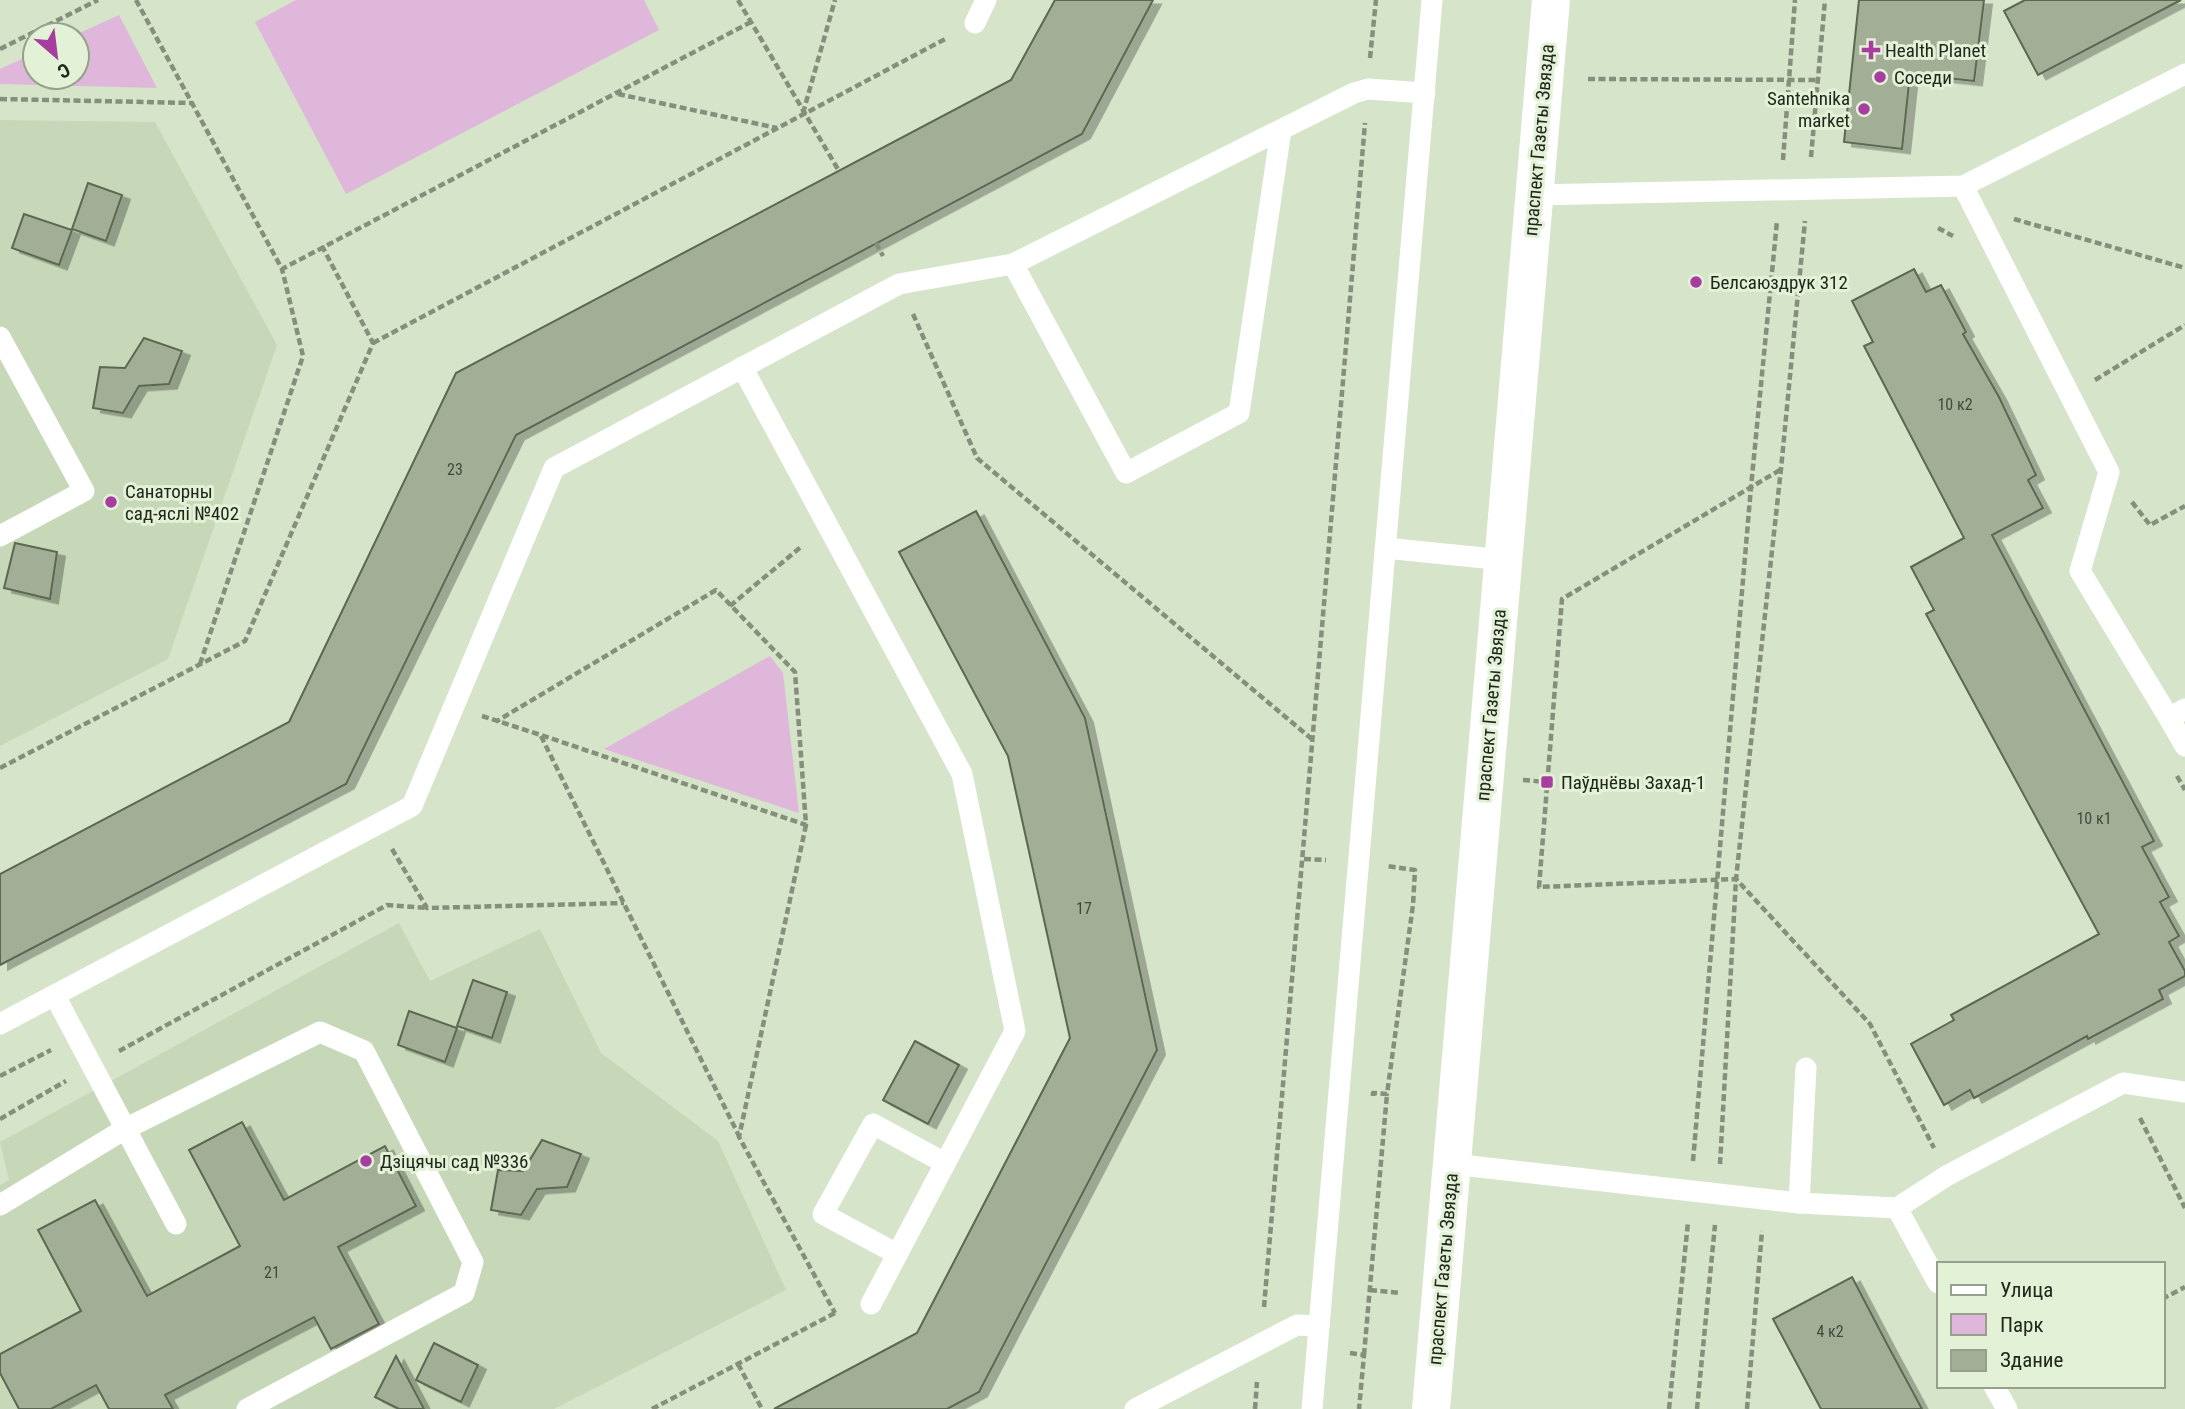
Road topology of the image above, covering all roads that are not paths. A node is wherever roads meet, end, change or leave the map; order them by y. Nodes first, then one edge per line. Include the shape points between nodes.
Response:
1 (986, 0) edge
2 (1432, 0) edge
3 (1551, 0) edge
4 (975, 23) road end
5 (2185, 74) edge
6 (1425, 93) junction
7 (1281, 130) junction
8 (1963, 186) junction
9 (1534, 195) junction
10 (1013, 264) junction
11 (0, 337) edge
12 (743, 367) junction
13 (0, 536) edge
14 (1385, 548) junction
15 (1504, 560) junction
16 (2177, 713) edge
17 (2185, 746) edge
18 (55, 996) junction
19 (0, 1024) edge
20 (1806, 1068) dead end
21 (2185, 1092) edge
22 (125, 1129) junction
23 (945, 1163) junction
24 (1452, 1164) junction
25 (1799, 1203) junction
26 (0, 1205) edge
27 (1898, 1208) junction
28 (176, 1224) dead end
29 (897, 1254) junction
30 (1937, 1281) edge
31 (875, 1297) road end
32 (1319, 1326) junction
33 (1995, 1388) edge
34 (1172, 1399) edge
35 (247, 1409) edge
36 (1135, 1409) edge
37 (1312, 1409) edge
38 (1431, 1409) edge
39 (2007, 1409) edge

1 - 4 lane
2 - 6 lane
3 - 9 main road, праспект Газеты Звязда
5 - 8 lane
6 - 7 lane via 1368,89
6 - 14 lane
7 - 10 lane
7 - 10 lane via 1239,413 1126,473
8 - 9 lane
8 - 16 lane via 2109,472 2080,570
9 - 15 main road, праспект Газеты Звязда
10 - 12 lane via 899,284
11 - 13 lane via 84,491
12 - 18 lane via 554,468 412,806
12 - 23 lane via 962,774 1015,1031
14 - 15 lane
14 - 32 lane
15 - 24 main road, праспект Газеты Звязда
16 - 17 lane
18 - 19 lane
18 - 22 lane
20 - 25 lane
21 - 27 lane via 2123,1083 1948,1175
22 - 26 lane
22 - 28 lane
22 - 35 lane via 320,1032 365,1051 473,1262 464,1293
23 - 29 lane
23 - 29 lane via 873,1124 823,1214
24 - 25 lane
24 - 38 main road, праспект Газеты Звязда
25 - 27 lane
27 - 30 lane
29 - 31 lane
32 - 34 lane via 1297,1325
32 - 37 lane
33 - 39 lane
34 - 36 lane

